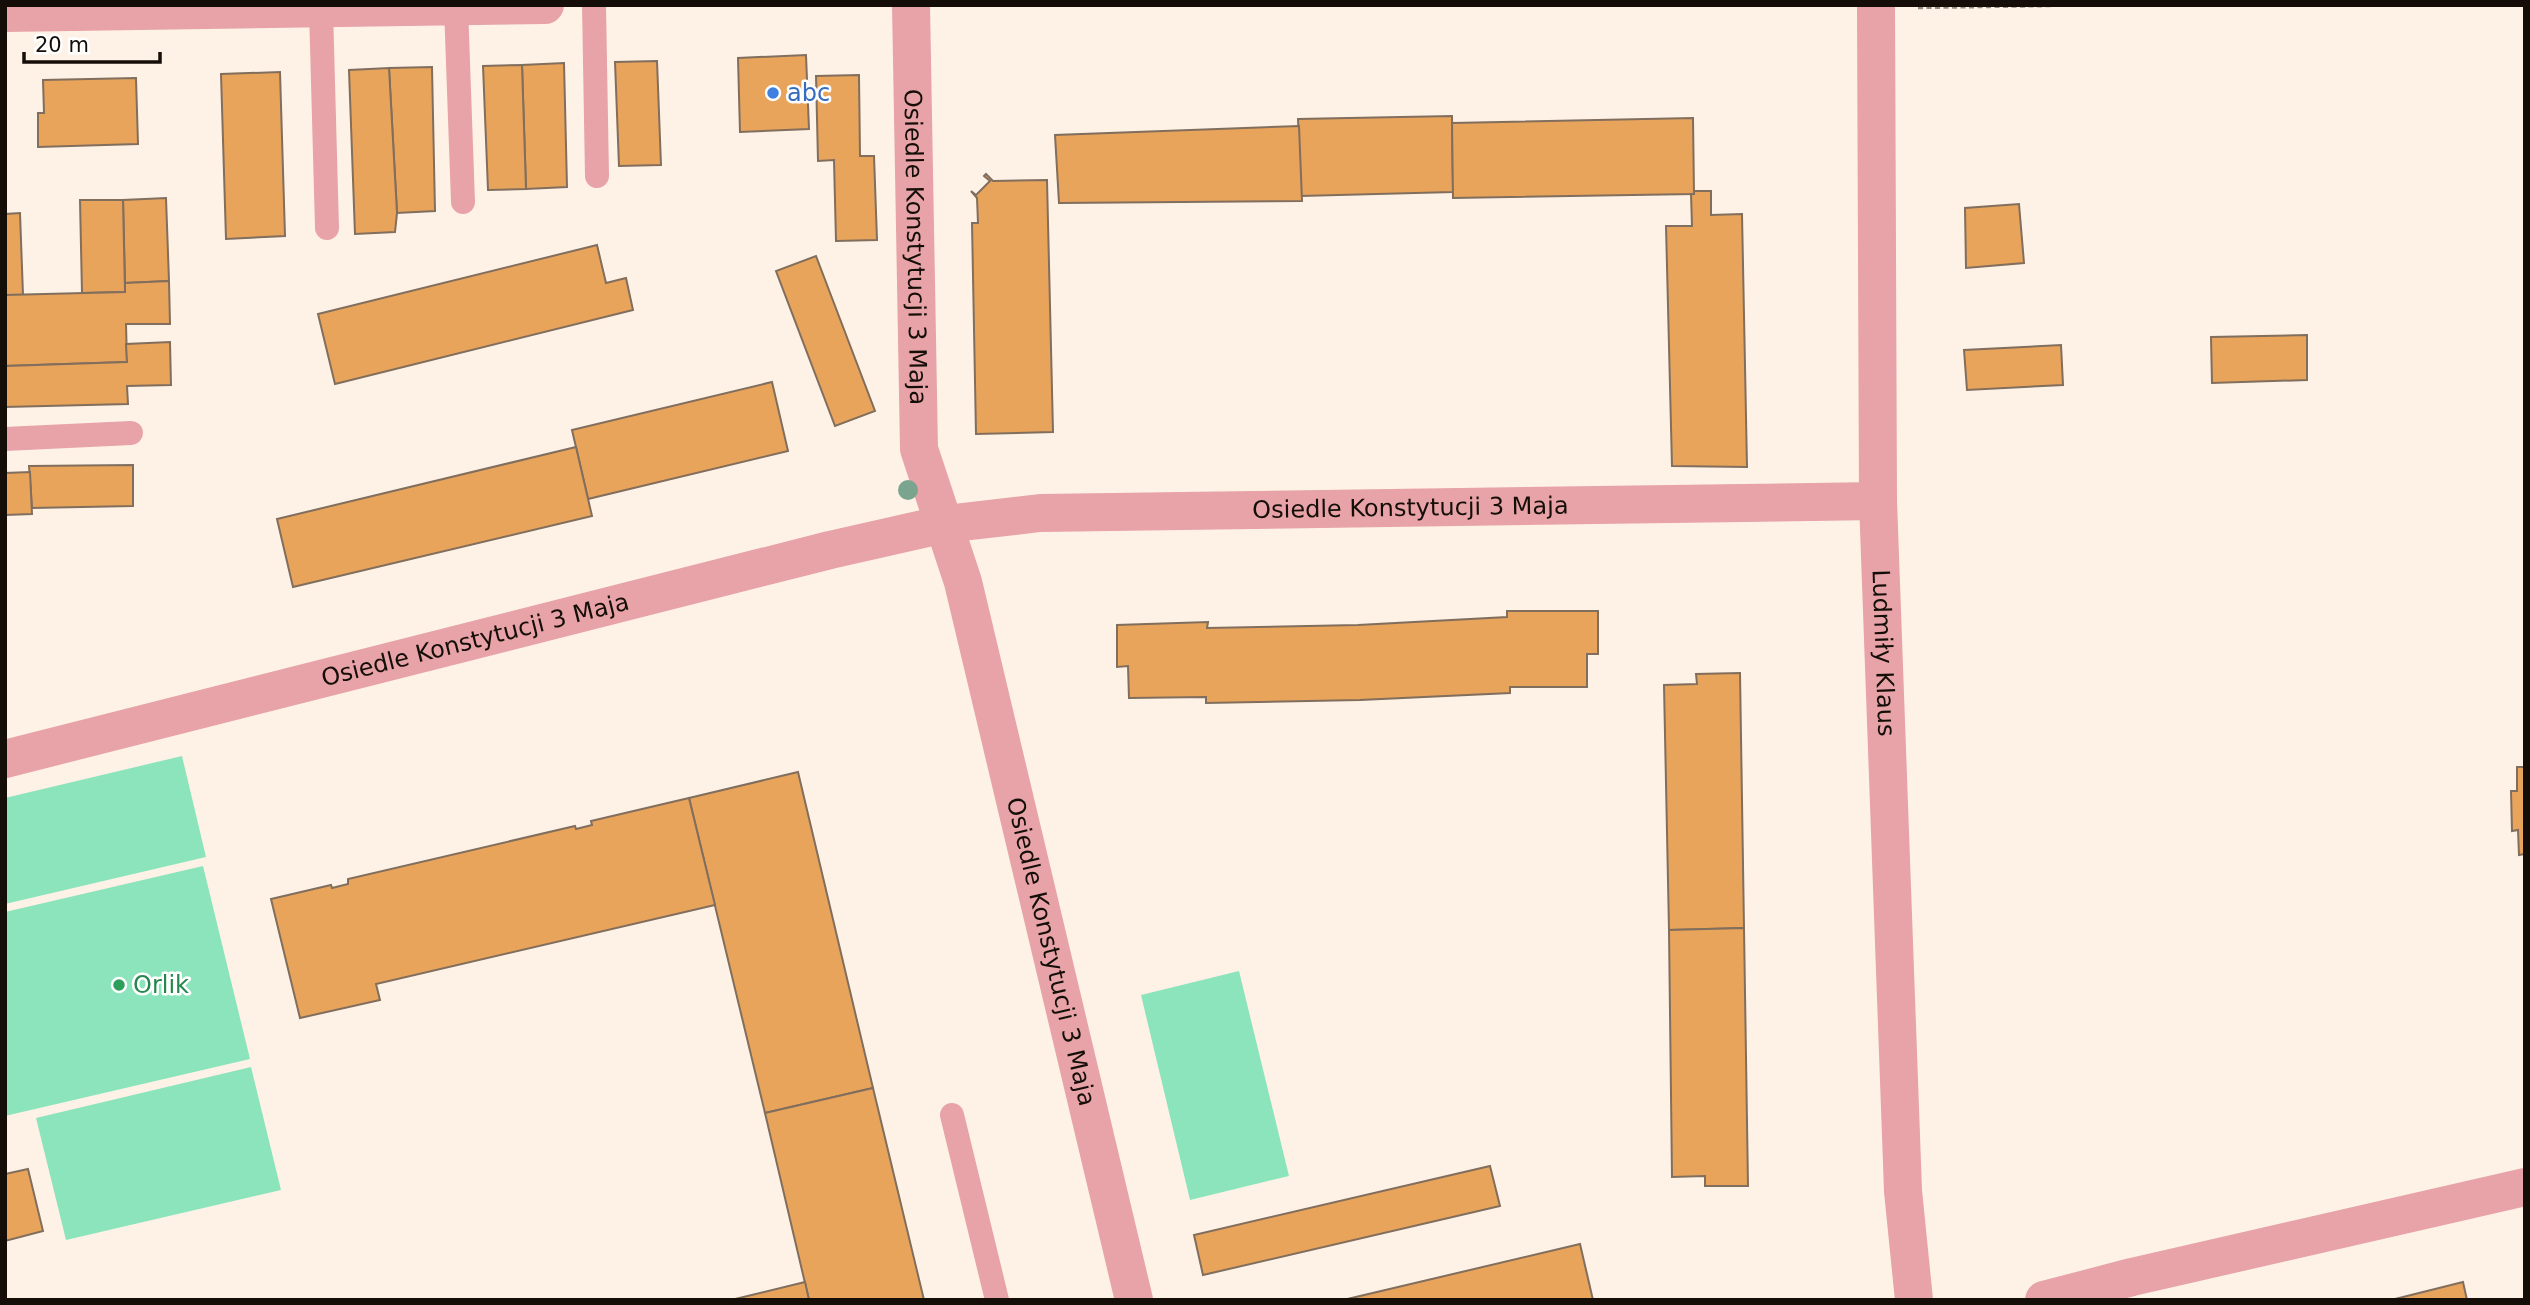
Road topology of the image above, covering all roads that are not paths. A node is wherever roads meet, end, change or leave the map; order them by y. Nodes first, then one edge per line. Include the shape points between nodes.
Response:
1 (545, 5) edge
2 (594, 5) edge
3 (911, 5) edge
4 (456, 7) edge
5 (1875, 7) edge
6 (321, 9) junction
7 (5, 13) edge
8 (597, 176) dead end
9 (463, 202) dead end
10 (327, 228) dead end
11 (131, 433) dead end
12 (5, 439) edge
13 (1878, 500) junction
14 (945, 524) junction
15 (5, 759) edge
16 (952, 1115) dead end
17 (2525, 1187) edge
18 (997, 1300) edge
19 (1134, 1300) edge
20 (1913, 1300) edge
21 (2044, 1300) edge

1 - 4 street
2 - 8 lane
3 - 14 street, Osiedle Konstytucji 3 Maja via 919,449
4 - 6 street
4 - 9 lane
5 - 13 street, Ludmiły Klaus
6 - 7 street
6 - 10 lane
11 - 12 lane
13 - 14 street, Osiedle Konstytucji 3 Maja via 1054,513
13 - 20 street, Ludmiły Klaus via 1903,1191
14 - 15 street, Osiedle Konstytucji 3 Maja
14 - 19 street, Osiedle Konstytucji 3 Maja via 963,582
16 - 18 lane
17 - 21 street

